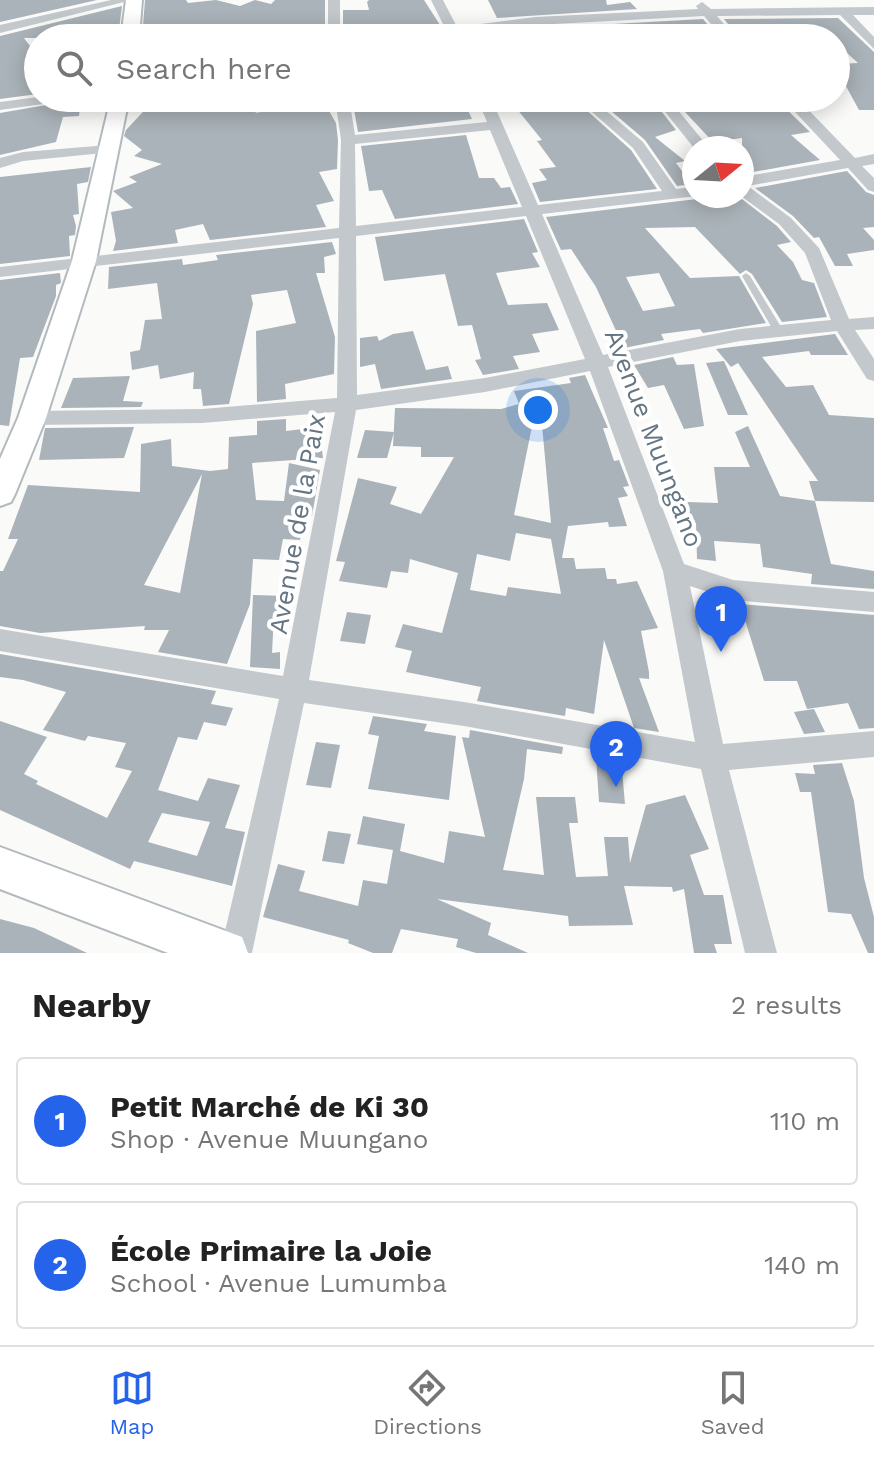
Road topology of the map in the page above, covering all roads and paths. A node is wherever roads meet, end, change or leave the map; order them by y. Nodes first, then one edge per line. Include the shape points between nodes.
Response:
1 (126, 0) edge
2 (134, 0) edge
3 (334, 0) edge
4 (437, 0) edge
5 (597, 0) edge
6 (697, 0) edge
7 (843, 11) junction
8 (874, 11) edge
9 (709, 13) junction
10 (607, 16) junction
11 (131, 24) edge
12 (333, 24) edge
13 (450, 24) edge
14 (540, 24) edge
15 (716, 24) edge
16 (0, 29) edge
17 (874, 45) edge
18 (24, 103) edge
19 (0, 106) edge
20 (117, 112) edge
21 (344, 112) edge
22 (490, 112) edge
23 (599, 112) edge
24 (672, 112) edge
25 (803, 112) edge
26 (496, 125) junction
27 (692, 136) edge
28 (348, 140) junction
29 (108, 149) junction
30 (874, 159) edge
31 (852, 162) junction
32 (0, 163) edge
33 (754, 180) edge
34 (874, 187) edge
35 (682, 194) edge
36 (673, 196) junction
37 (754, 198) edge
38 (532, 213) junction
39 (348, 231) junction
40 (84, 261) junction
41 (0, 272) edge
42 (746, 276) dead end
43 (874, 323) edge
44 (843, 326) junction
45 (778, 330) junction
46 (597, 364) junction
47 (874, 374) edge
48 (347, 403) junction
49 (32, 418) junction
50 (10, 444) edge
51 (0, 494) edge
52 (675, 571) junction
53 (874, 602) edge
54 (0, 640) edge
55 (294, 690) junction
56 (874, 744) edge
57 (712, 758) junction
58 (0, 868) edge
59 (226, 953) edge
60 (236, 953) edge
61 (761, 953) edge

1 - 16 street
2 - 11 main road
3 - 12 street
4 - 13 street
5 - 10 street
6 - 9 street
7 - 8 street
7 - 9 street
7 - 17 street
9 - 10 street
9 - 15 street
10 - 14 street
18 - 19 street
20 - 29 main road
21 - 28 street, Avenue de la Paix
22 - 26 street, Avenue Muungano
23 - 36 street via 638,145
24 - 27 street
25 - 31 street
26 - 28 street
26 - 38 street, Avenue Muungano
28 - 39 street, Avenue de la Paix
29 - 32 street
29 - 40 main road
30 - 31 street
31 - 33 street
31 - 34 street
35 - 36 street
36 - 38 street
37 - 44 street via 813,252
38 - 39 street
38 - 46 street, Avenue Muungano
39 - 40 street
39 - 48 street, Avenue de la Paix
40 - 41 street
40 - 49 main road
42 - 45 lane
43 - 44 street
44 - 45 street
44 - 47 street
45 - 46 street
46 - 48 street
46 - 52 street, Avenue Muungano
48 - 49 street via 112,421
48 - 55 street, Avenue de la Paix
49 - 50 main road
50 - 51 main road
52 - 53 street via 733,590
52 - 57 street, Avenue Muungano
54 - 55 street
55 - 57 street
55 - 60 street, Avenue de la Paix
56 - 57 street
57 - 61 street, Avenue Muungano
58 - 59 main road

